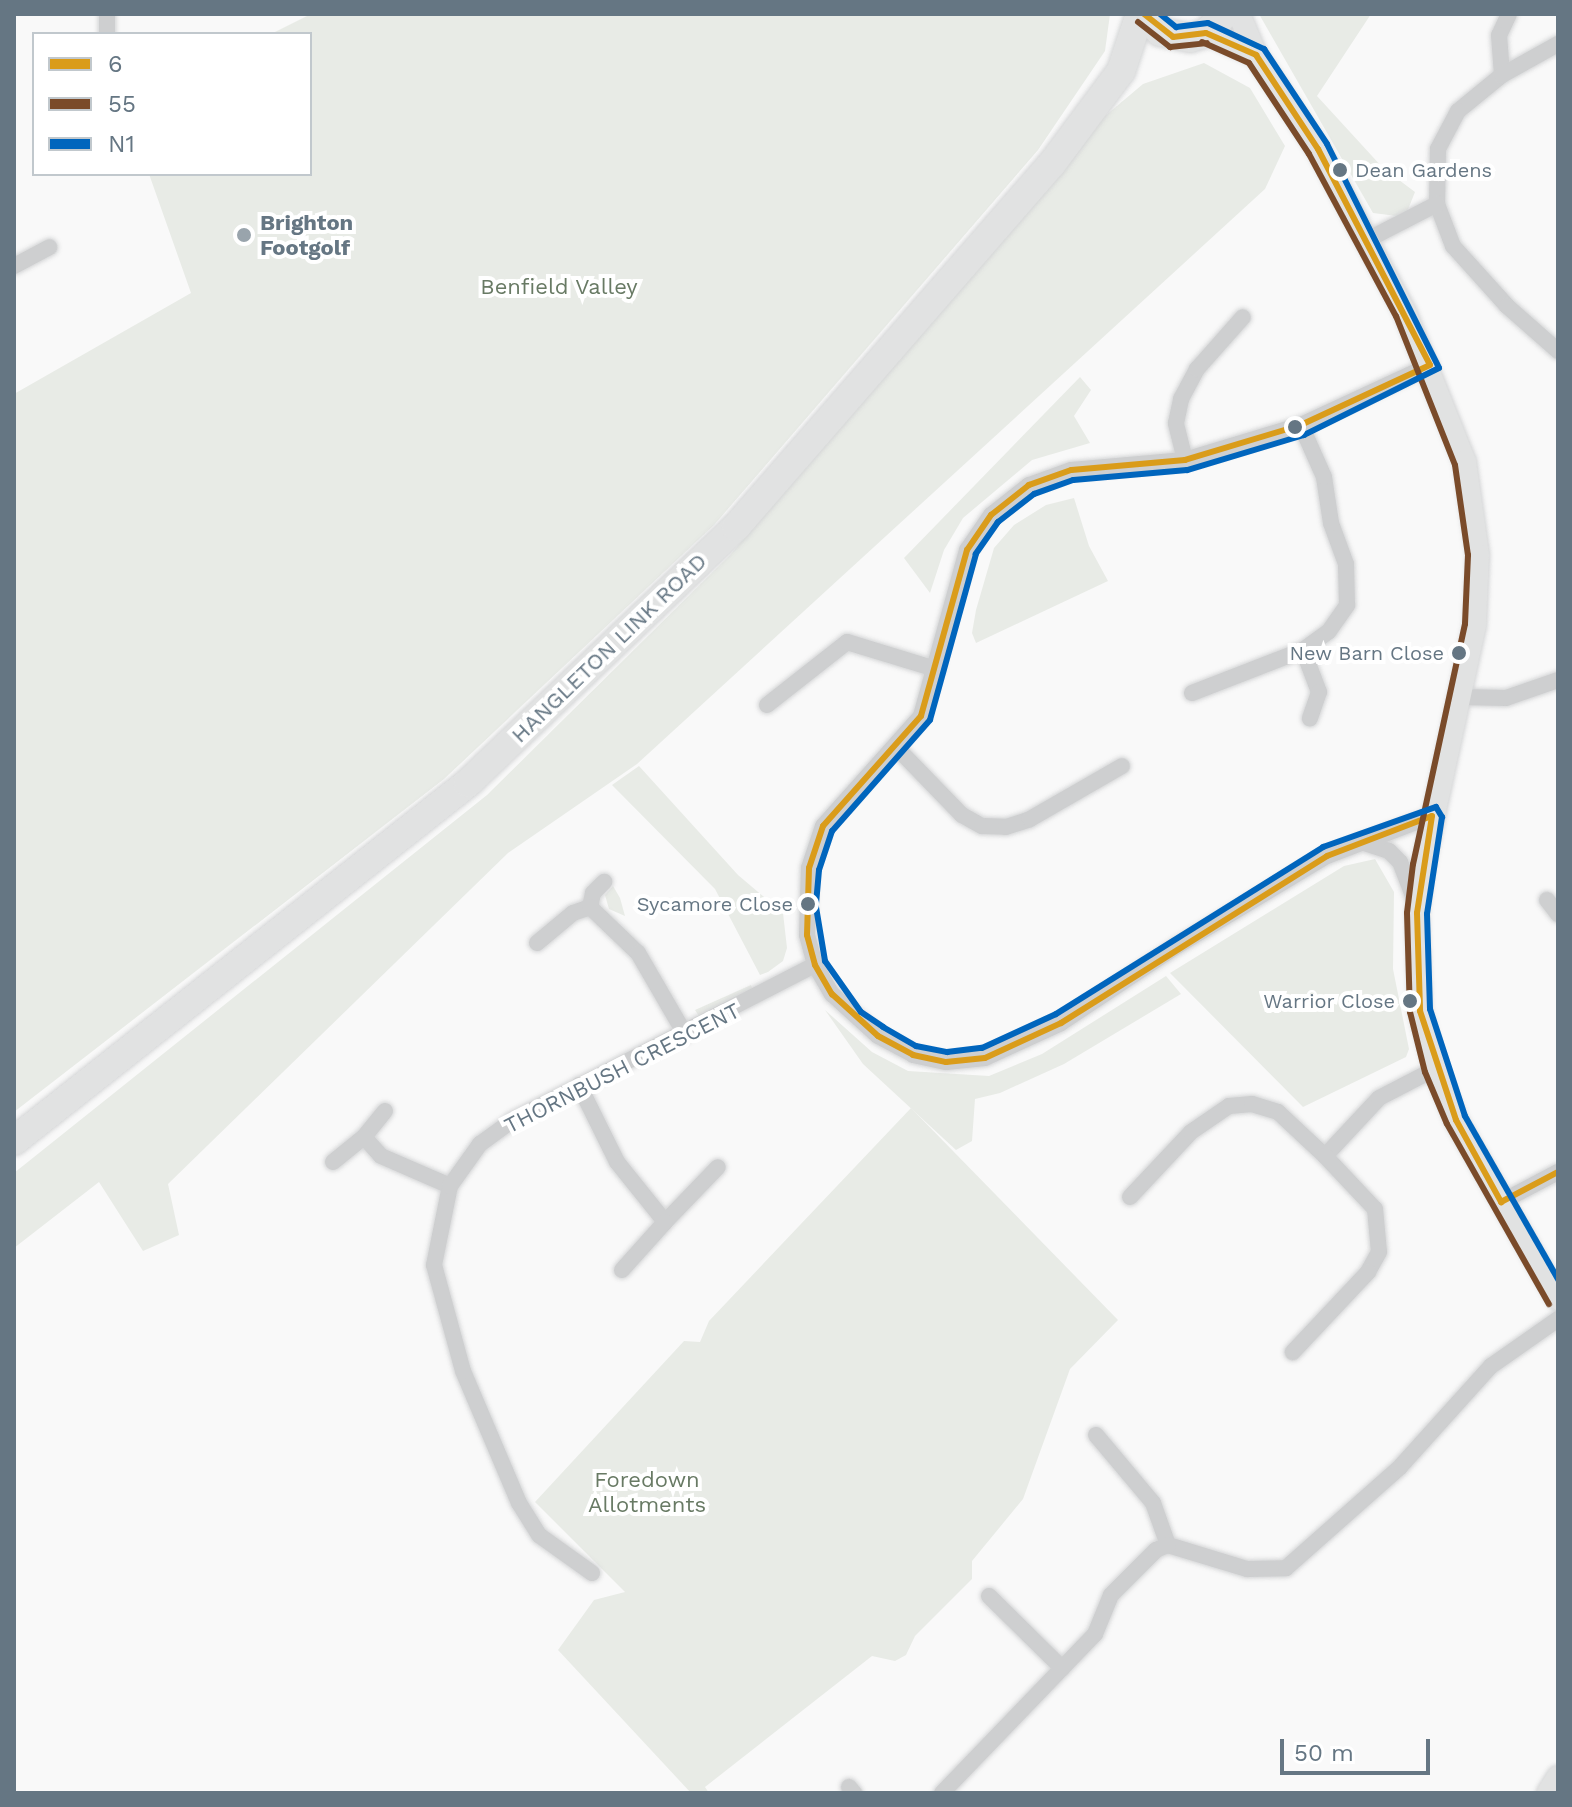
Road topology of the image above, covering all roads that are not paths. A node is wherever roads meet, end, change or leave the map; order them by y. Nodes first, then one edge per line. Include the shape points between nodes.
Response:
1 (1142, 14) edge
2 (1239, 14) edge
3 (1509, 14) edge
4 (1216, 24) edge
5 (1173, 37) junction
6 (1558, 44) edge
7 (1256, 55) junction
8 (1121, 71) junction
9 (1502, 75) junction
10 (1437, 204) junction
11 (1367, 240) junction
12 (49, 247) dead end
13 (14, 266) edge
14 (1243, 317) dead end
15 (1556, 350) edge
16 (1430, 365) junction
17 (1301, 425) junction
18 (1185, 460) junction
19 (1303, 650) junction
20 (936, 669) junction
21 (1558, 680) edge
22 (1192, 693) dead end
23 (1462, 697) junction
24 (767, 705) dead end
25 (1310, 718) dead end
26 (896, 747) junction
27 (1122, 766) dead end
28 (1432, 816) junction
29 (1361, 842) junction
30 (604, 882) dead end
31 (1547, 900) dead end
32 (590, 907) junction
33 (1417, 913) junction
34 (1558, 914) edge
35 (537, 943) dead end
36 (815, 965) junction
37 (685, 1034) junction
38 (1435, 1069) junction
39 (579, 1085) junction
40 (385, 1111) dead end
41 (364, 1137) junction
42 (14, 1141) edge
43 (1325, 1156) junction
44 (333, 1162) dead end
45 (718, 1167) dead end
46 (1558, 1172) edge
47 (450, 1186) junction
48 (1130, 1197) dead end
49 (1501, 1202) junction
50 (665, 1222) junction
51 (622, 1270) dead end
52 (1558, 1299) edge
53 (1558, 1319) edge
54 (1293, 1352) dead end
55 (1096, 1435) dead end
56 (1168, 1545) junction
57 (592, 1573) dead end
58 (989, 1596) dead end
59 (1062, 1668) junction
60 (1558, 1777) edge
61 (942, 1793) edge
62 (1548, 1793) edge

1 - 5 highway
1 - 8 highway, HANGLETON LINK ROAD
2 - 7 street
3 - 9 street via 1499,35
4 - 5 highway
4 - 7 street
5 - 8 highway, HANGLETON LINK ROAD
6 - 9 street
7 - 11 street via 1318,149
8 - 42 highway, HANGLETON LINK ROAD via 1051,165 736,527 468,783
9 - 10 street via 1472,96 1446,129 1434,171
10 - 11 street
10 - 15 street via 1453,246
11 - 16 street
12 - 13 street
14 - 18 street via 1197,369 1181,399 1176,423
16 - 17 street
16 - 23 street via 1465,462 1476,525 1475,625
17 - 18 street
17 - 19 street via 1324,477 1331,523 1346,564 1347,605 1329,631
18 - 20 street via 1071,470 1029,485 991,515 967,550
19 - 22 street
19 - 25 street via 1319,692
20 - 24 street via 847,642
20 - 26 street via 921,716
21 - 23 street via 1506,698
23 - 28 street
26 - 27 street via 962,815 982,826 1006,827 1030,819
26 - 36 street via 823,826 809,868 806,907
28 - 29 street
28 - 33 street
29 - 33 street via 1389,851 1400,862 1410,877
29 - 36 street via 1327,856 1177,946 1061,1023 985,1058 946,1062 913,1055 878,1036 854,1019
30 - 32 street via 593,893
31 - 34 street
32 - 35 street via 573,913
32 - 37 street via 638,953
33 - 38 street via 1420,1011
36 - 37 street, THORNBUSH CRESCENT
37 - 39 street, THORNBUSH CRESCENT
38 - 43 street via 1379,1098
38 - 49 street
39 - 47 street, THORNBUSH CRESCENT via 480,1144
39 - 50 street via 617,1162
40 - 41 street
41 - 44 street
41 - 47 street via 381,1156
43 - 48 street via 1278,1112 1252,1104 1229,1106 1191,1132
43 - 54 street via 1375,1209 1379,1252 1368,1272
45 - 50 street
46 - 49 street
47 - 57 street, THORNBUSH CRESCENT via 434,1265 463,1371 519,1503 539,1535
49 - 52 street
50 - 51 street
53 - 56 street via 1491,1366 1400,1467 1286,1568 1247,1569
55 - 56 street via 1153,1503
56 - 59 street via 1156,1550 1111,1595 1095,1634
58 - 59 street
59 - 61 street
60 - 62 street

